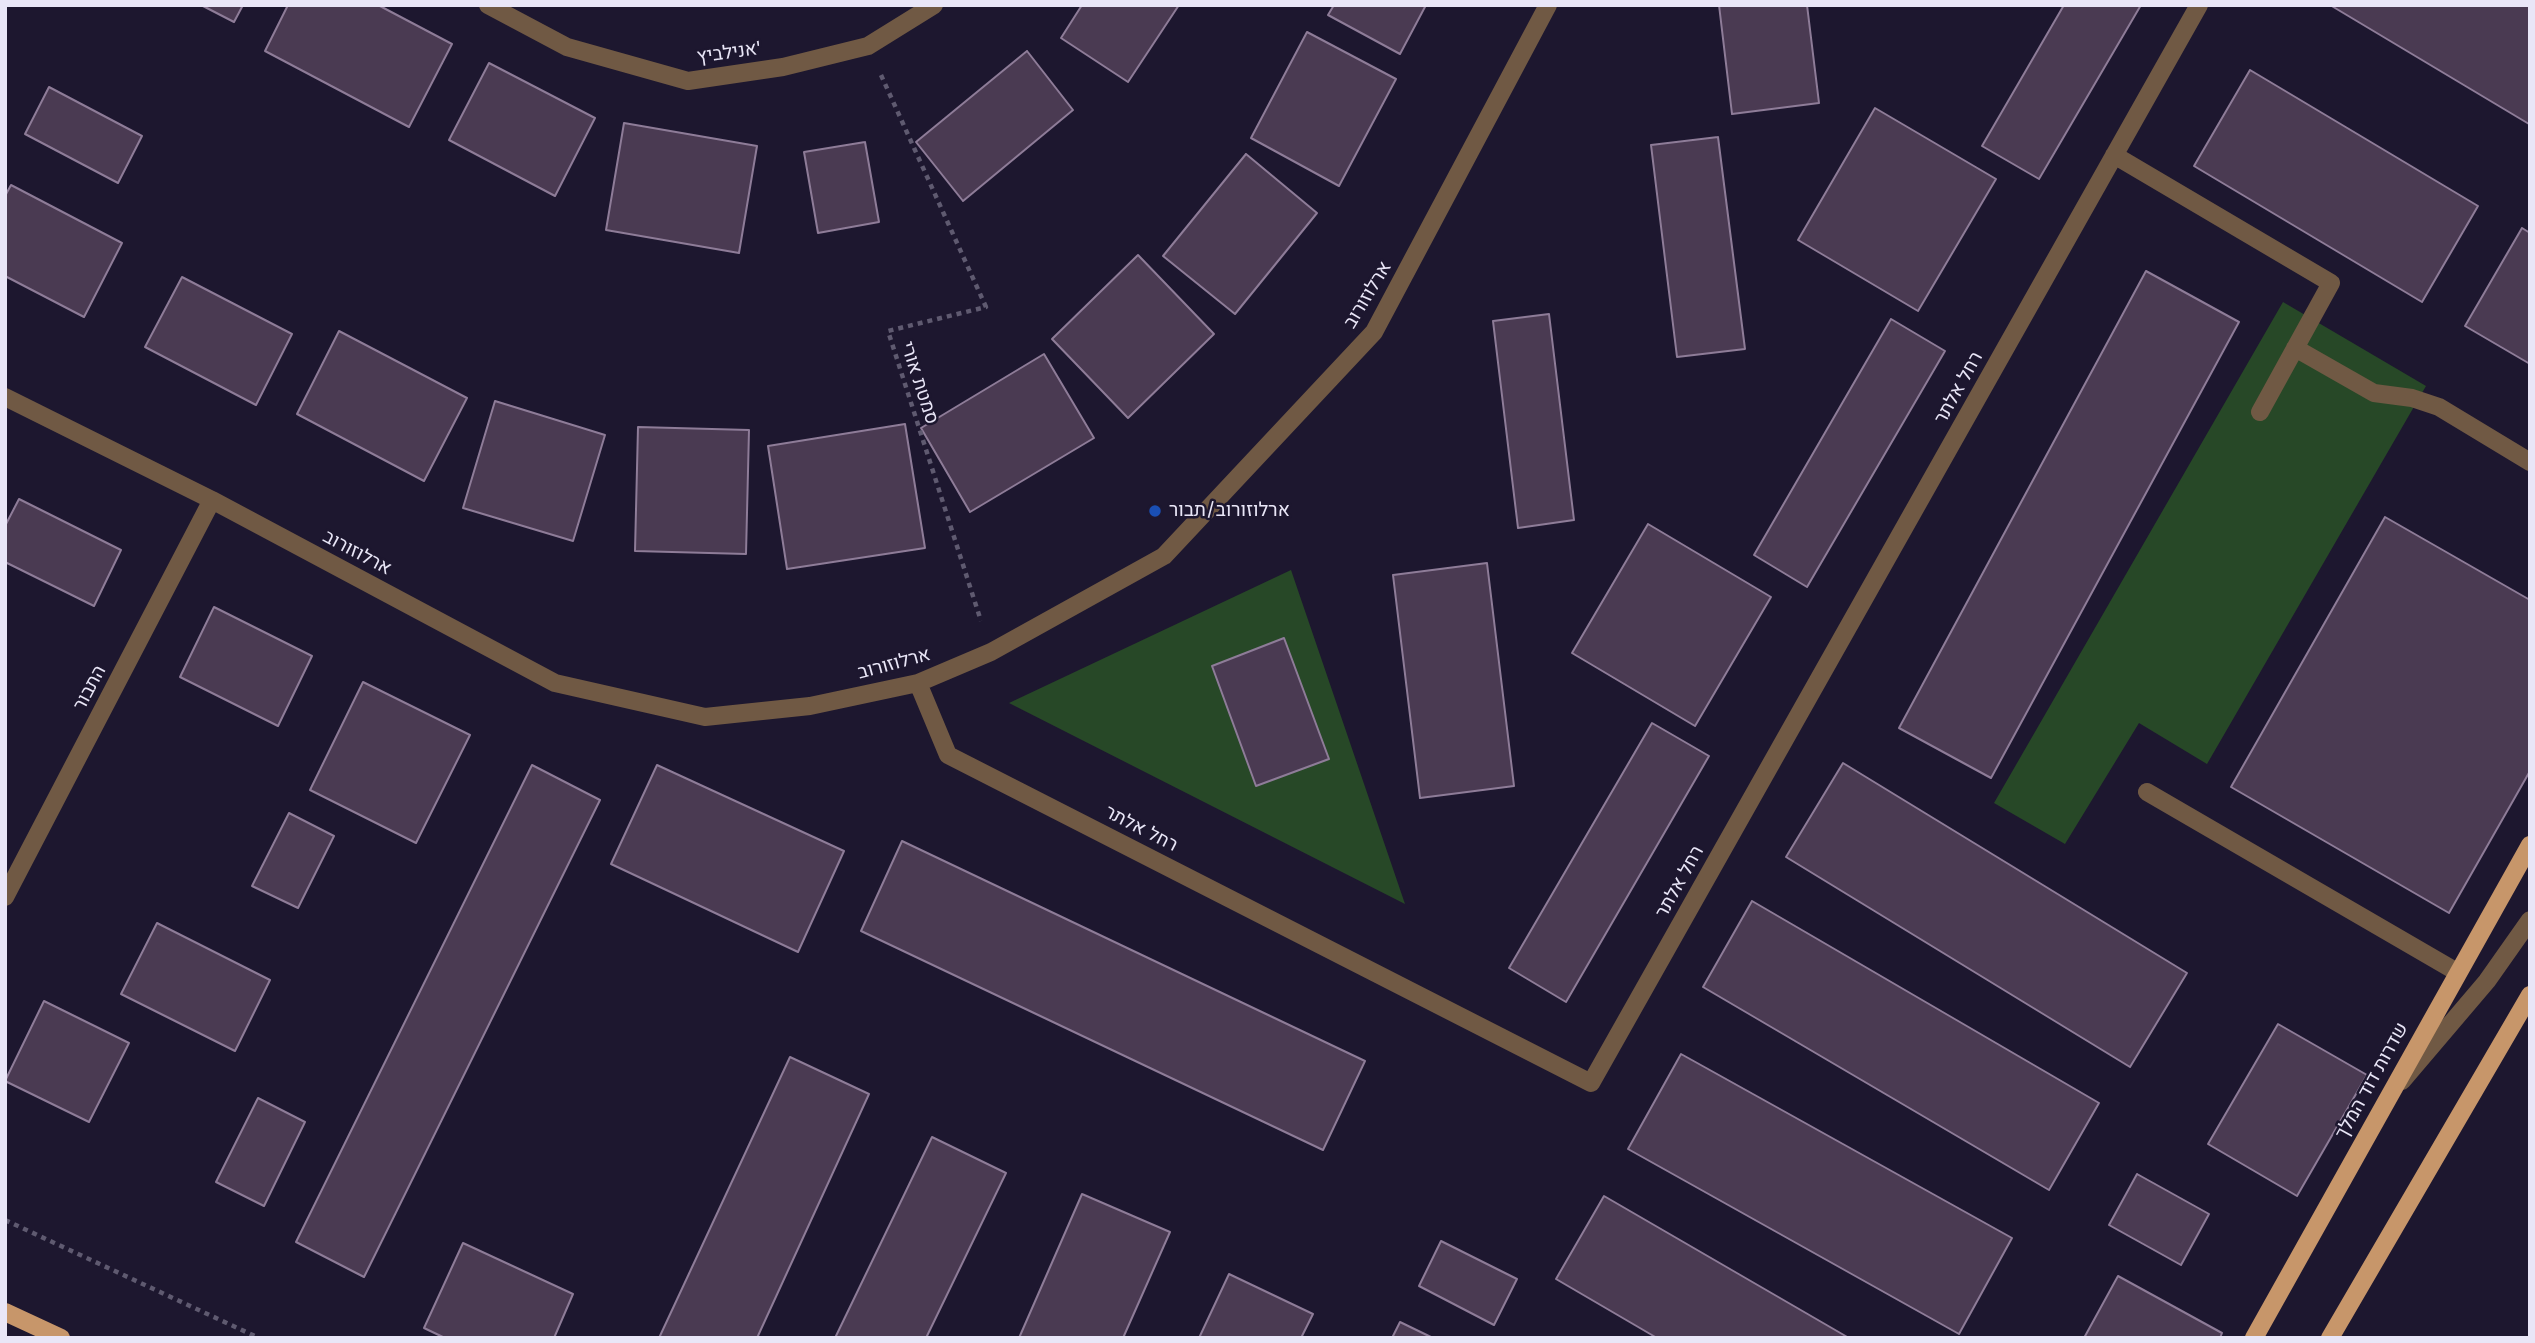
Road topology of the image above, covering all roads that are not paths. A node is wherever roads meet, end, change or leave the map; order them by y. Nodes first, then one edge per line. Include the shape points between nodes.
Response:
1 (488, 5) edge
2 (934, 5) edge
3 (1548, 5) edge
4 (2199, 5) edge
5 (2114, 155) junction
6 (2295, 348) junction
7 (5, 397) edge
8 (2260, 411) dead end
9 (2530, 462) edge
10 (212, 500) junction
11 (918, 683) junction
12 (2147, 792) dead end
13 (2530, 845) edge
14 (5, 897) edge
15 (2530, 920) edge
16 (2456, 972) junction
17 (2530, 995) edge
18 (2388, 1097) junction
19 (5, 1312) edge
20 (61, 1338) edge
21 (2253, 1338) edge
22 (2330, 1338) edge

1 - 2 street, אנילביץ' via 567,47 688,80 783,67 868,46
3 - 11 street, ארלוזורוב via 1374,332 1164,556 991,652
4 - 5 street, רחל אלתר
5 - 6 street via 2331,283
5 - 11 street, רחל אלתר via 1591,1083 948,755
6 - 8 street
6 - 9 street via 2374,393 2439,407
7 - 10 street, ארלוזורוב
10 - 11 street, ארלוזורוב via 555,683 705,717 810,706
10 - 14 street, התבור
12 - 16 street
13 - 16 main road, שדרות דוד המלך
15 - 18 street via 2441,1039
16 - 18 main road, שדרות דוד המלך
17 - 22 main road
18 - 21 main road, שדרות דוד המלך
19 - 20 main road

